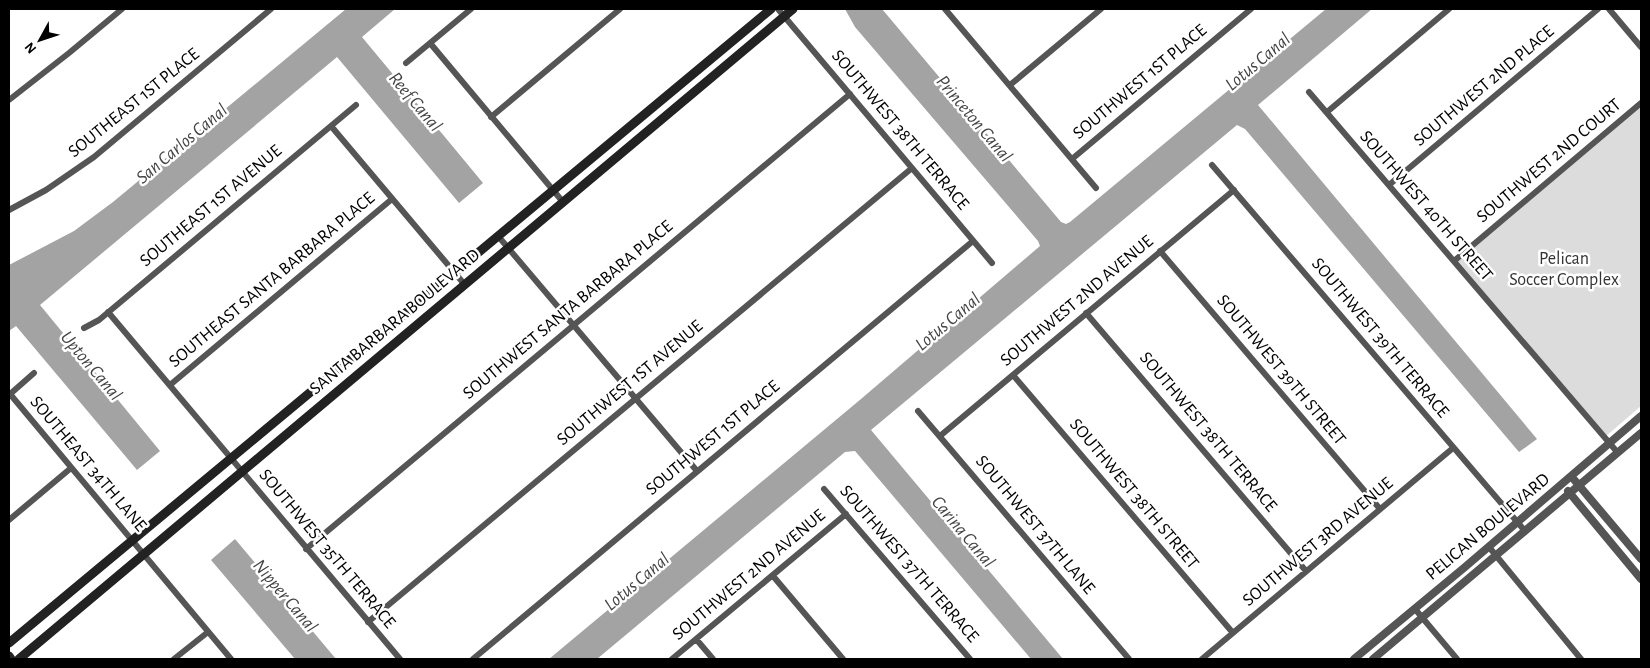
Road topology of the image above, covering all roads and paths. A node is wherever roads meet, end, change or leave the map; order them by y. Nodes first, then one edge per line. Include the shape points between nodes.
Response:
1 (122, 9) edge
2 (271, 9) edge
3 (471, 9) edge
4 (620, 9) edge
5 (771, 9) edge
6 (793, 9) edge
7 (1101, 9) edge
8 (1250, 9) edge
9 (1449, 9) edge
10 (1598, 9) edge
11 (1609, 9) edge
12 (949, 10) edge
13 (781, 12) edge
14 (430, 43) junction
15 (1641, 47) edge
16 (406, 63) dead end
17 (1010, 85) junction
18 (1309, 92) dead end
19 (850, 94) junction
20 (9, 100) edge
21 (656, 103) junction
22 (1641, 103) edge
23 (356, 105) dead end
24 (1326, 112) junction
25 (667, 116) junction
26 (491, 117) junction
27 (331, 126) junction
28 (1072, 159) junction
29 (1212, 165) dead end
30 (912, 168) junction
31 (1389, 185) junction
32 (1096, 188) dead end
33 (553, 190) junction
34 (1234, 190) junction
35 (392, 199) junction
36 (563, 202) junction
37 (9, 210) edge
38 (498, 236) junction
39 (973, 241) junction
40 (509, 248) junction
41 (1160, 251) junction
42 (1454, 261) junction
43 (992, 263) dead end
44 (454, 272) junction
45 (465, 285) junction
46 (108, 312) junction
47 (1086, 313) junction
48 (573, 325) junction
49 (84, 328) dead end
50 (342, 367) junction
51 (34, 373) dead end
52 (1013, 375) junction
53 (352, 379) junction
54 (170, 385) junction
55 (9, 395) edge
56 (635, 398) junction
57 (918, 412) dead end
58 (1641, 416) edge
59 (1641, 433) edge
60 (940, 436) junction
61 (1610, 443) junction
62 (1453, 448) junction
63 (1618, 453) junction
64 (231, 459) junction
65 (71, 468) junction
66 (241, 471) junction
67 (697, 471) junction
68 (1571, 476) junction
69 (1562, 484) junction
70 (1580, 486) junction
71 (824, 489) dead end
72 (1570, 493) junction
73 (1380, 509) junction
74 (846, 514) junction
75 (9, 520) edge
76 (1517, 522) junction
77 (1525, 531) junction
78 (132, 540) junction
79 (1488, 547) junction
80 (306, 549) junction
81 (143, 554) junction
82 (1496, 556) junction
83 (1641, 559) edge
84 (1306, 571) junction
85 (772, 576) junction
86 (1641, 579) edge
87 (1415, 609) junction
88 (1422, 618) junction
89 (368, 622) junction
90 (208, 632) junction
91 (1233, 633) junction
92 (696, 639) junction
93 (9, 643) edge
94 (19, 659) edge
95 (174, 659) edge
96 (231, 659) edge
97 (400, 659) edge
98 (473, 659) edge
99 (672, 659) edge
100 (714, 659) edge
101 (843, 659) edge
102 (970, 659) edge
103 (1129, 659) edge
104 (1202, 659) edge
105 (1354, 659) edge
106 (1373, 659) edge
107 (1457, 659) edge
108 (1581, 659) edge

1 - 20 street
2 - 37 street, SOUTHEAST 1ST PLACE via 94,157 46,190
3 - 14 street
4 - 26 street
5 - 21 main road, SANTA BARBARA BOULEVARD
6 - 13 main road, SANTA BARBARA BOULEVARD
7 - 17 street
8 - 28 street, SOUTHWEST 1ST PLACE
9 - 24 street
10 - 31 street, SOUTHWEST 2ND PLACE
11 - 15 street
12 - 17 street
13 - 19 street, SOUTHWEST 38TH TERRACE
13 - 25 main road, SANTA BARBARA BOULEVARD
14 - 16 street
14 - 26 street
17 - 28 street
18 - 24 street, SOUTHWEST 40TH STREET
19 - 30 street, SOUTHWEST 38TH TERRACE
19 - 48 street, SOUTHWEST SANTA BARBARA PLACE
21 - 25 main road
21 - 33 main road, SANTA BARBARA BOULEVARD
22 - 42 street, SOUTHWEST 2ND COURT
23 - 27 street, SOUTHEAST 1ST AVENUE
24 - 31 street, SOUTHWEST 40TH STREET
25 - 36 main road, SANTA BARBARA BOULEVARD
26 - 33 street
27 - 35 street
27 - 46 street, SOUTHEAST 1ST AVENUE
28 - 32 street
29 - 34 street, SOUTHWEST 39TH TERRACE
30 - 39 street, SOUTHWEST 38TH TERRACE
30 - 56 street, SOUTHWEST 1ST AVENUE
31 - 42 street, SOUTHWEST 40TH STREET
33 - 36 street
33 - 38 main road, SANTA BARBARA BOULEVARD
34 - 41 street, SOUTHWEST 2ND AVENUE
34 - 62 street, SOUTHWEST 39TH TERRACE
35 - 44 street
35 - 54 street, SOUTHEAST SANTA BARBARA PLACE
36 - 40 main road, SANTA BARBARA BOULEVARD
38 - 40 street
38 - 44 main road, SANTA BARBARA BOULEVARD
39 - 43 street, SOUTHWEST 38TH TERRACE
39 - 67 street, SOUTHWEST 1ST PLACE
40 - 45 main road, SANTA BARBARA BOULEVARD
40 - 48 street
41 - 47 street, SOUTHWEST 2ND AVENUE
41 - 73 street, SOUTHWEST 39TH STREET
42 - 61 street, SOUTHWEST 40TH STREET
44 - 45 street
44 - 50 main road, SANTA BARBARA BOULEVARD
45 - 53 main road, SANTA BARBARA BOULEVARD
46 - 49 street, SOUTHEAST 1ST AVENUE
46 - 54 street, SOUTHWEST 35TH TERRACE
47 - 52 street, SOUTHWEST 2ND AVENUE
47 - 84 street, SOUTHWEST 38TH TERRACE
48 - 56 street
48 - 80 street, SOUTHWEST SANTA BARBARA PLACE
50 - 53 main road
50 - 64 main road, SANTA BARBARA BOULEVARD
51 - 55 street
52 - 60 street, SOUTHWEST 2ND AVENUE
52 - 91 street, SOUTHWEST 38TH STREET
53 - 66 main road, SANTA BARBARA BOULEVARD
54 - 64 street, SOUTHWEST 35TH TERRACE
55 - 65 street, SOUTHEAST 34TH LANE
56 - 67 street
56 - 89 street, SOUTHWEST 1ST AVENUE
57 - 60 street, SOUTHWEST 37TH LANE
58 - 61 street, PELICAN BOULEVARD
59 - 63 street, PELICAN BOULEVARD
60 - 103 street, SOUTHWEST 37TH LANE
61 - 63 street, SOUTHWEST 40TH STREET
61 - 68 street, PELICAN BOULEVARD
62 - 73 street, SOUTHWEST 3RD AVENUE
62 - 76 street, SOUTHWEST 39TH TERRACE
63 - 70 street, PELICAN BOULEVARD
64 - 66 street, SOUTHWEST 35TH TERRACE
64 - 78 main road, SANTA BARBARA BOULEVARD
65 - 75 street
65 - 78 street, SOUTHEAST 34TH LANE
66 - 80 street, SOUTHWEST 35TH TERRACE
66 - 81 main road, SANTA BARBARA BOULEVARD
67 - 98 street, SOUTHWEST 1ST PLACE
68 - 69 street, PELICAN BOULEVARD
68 - 70 street
69 - 72 street
69 - 76 street, PELICAN BOULEVARD
70 - 72 street, PELICAN BOULEVARD
70 - 83 street
71 - 74 street, SOUTHWEST 37TH TERRACE
72 - 77 street, PELICAN BOULEVARD
72 - 86 street
73 - 84 street, SOUTHWEST 3RD AVENUE
74 - 85 street, SOUTHWEST 2ND AVENUE
74 - 102 street, SOUTHWEST 37TH TERRACE
76 - 77 street, SOUTHWEST 39TH TERRACE
76 - 79 street, PELICAN BOULEVARD
77 - 82 street, PELICAN BOULEVARD
78 - 81 street, SOUTHEAST 34TH LANE
78 - 93 main road, SANTA BARBARA BOULEVARD
79 - 82 street
79 - 87 street, PELICAN BOULEVARD
80 - 89 street, SOUTHWEST 35TH TERRACE
81 - 90 street, SOUTHEAST 34TH LANE
81 - 94 main road, SANTA BARBARA BOULEVARD
82 - 88 street, PELICAN BOULEVARD
82 - 108 street
84 - 91 street, SOUTHWEST 3RD AVENUE
85 - 92 street, SOUTHWEST 2ND AVENUE
85 - 101 street
87 - 88 street
87 - 105 street, PELICAN BOULEVARD
88 - 106 street, PELICAN BOULEVARD
88 - 107 street
89 - 97 street, SOUTHWEST 35TH TERRACE
90 - 95 street
90 - 96 street, SOUTHEAST 34TH LANE
91 - 104 street, SOUTHWEST 3RD AVENUE
92 - 99 street, SOUTHWEST 2ND AVENUE
92 - 100 street

